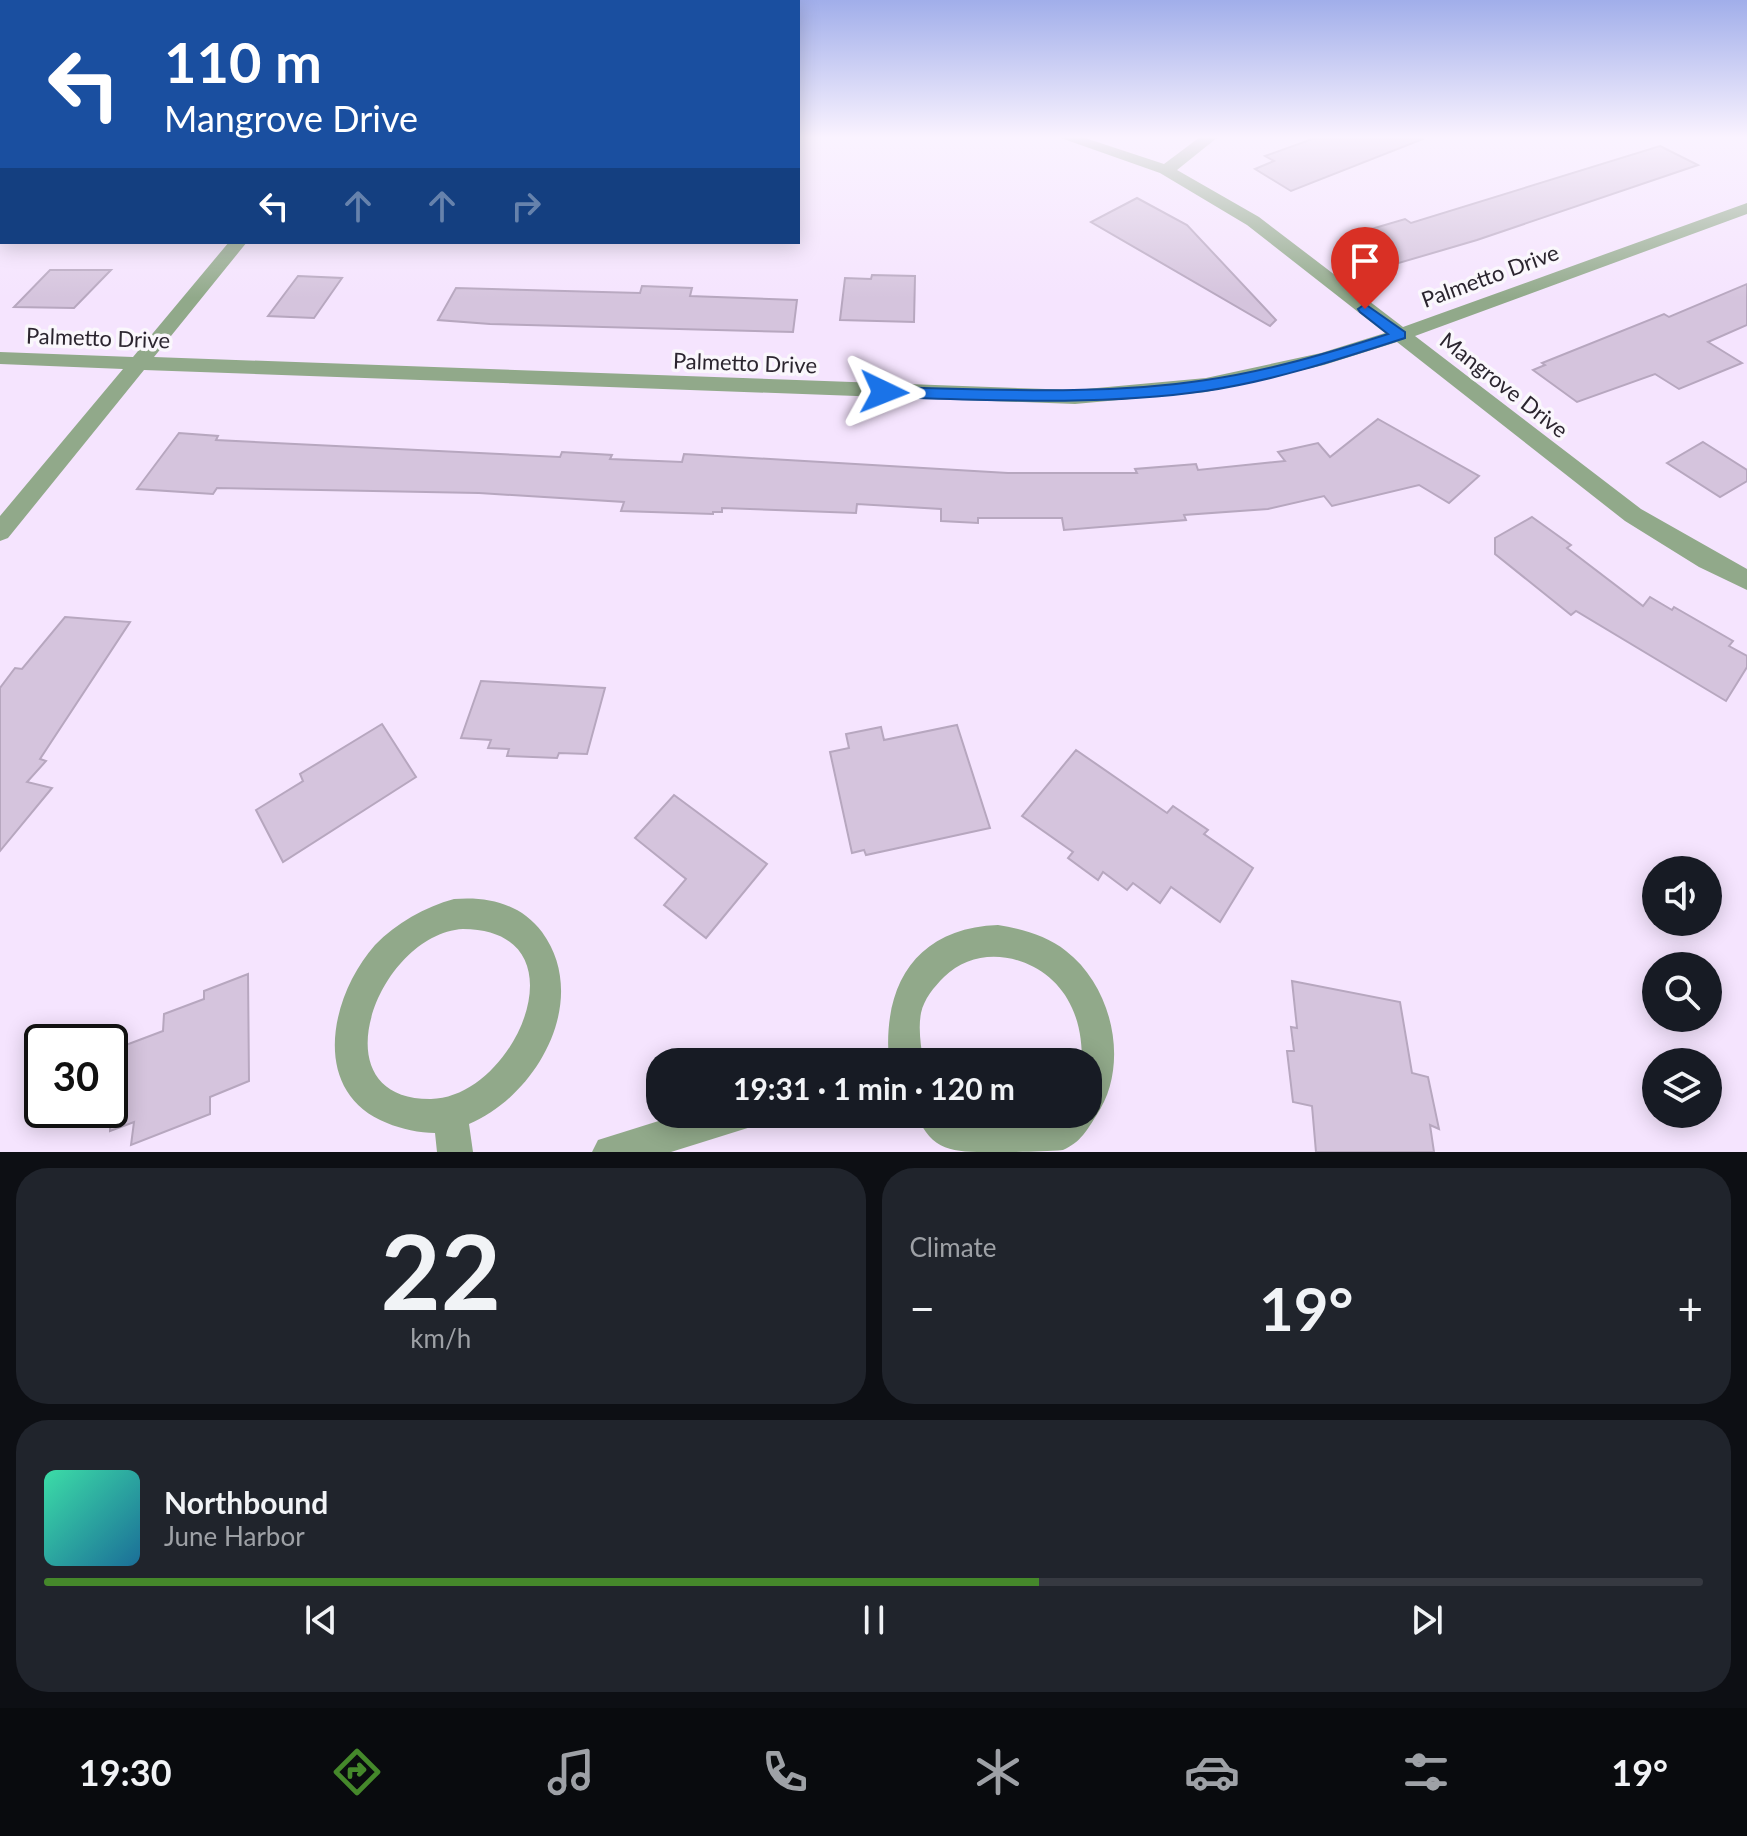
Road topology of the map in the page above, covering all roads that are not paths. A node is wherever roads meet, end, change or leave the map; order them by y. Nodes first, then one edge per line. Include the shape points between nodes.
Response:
1 (1201, 191) edge
2 (1747, 208) edge
3 (236, 244) edge
4 (1400, 335) junction
5 (0, 358) edge
6 (140, 364) junction
7 (0, 532) edge
8 (1747, 580) edge
9 (904, 1048) edge
10 (1099, 1048) edge
11 (450, 1113) junction
12 (693, 1128) edge
13 (947, 1128) edge
14 (1070, 1128) edge
15 (455, 1152) edge
16 (610, 1152) edge

1 - 4 street, Mangrove Drive via 1253,221
2 - 4 street, Palmetto Drive
3 - 6 street
4 - 6 street, Palmetto Drive via 1324,359 1206,385 1075,397
4 - 8 street, Mangrove Drive via 1633,515
5 - 6 street, Palmetto Drive
6 - 7 street
9 - 10 street via 902,1025 913,987 937,958 969,942 1005,939 1040,951 1071,976 1092,1011
11 - 11 street via 490,1094 522,1062 542,1023 549,983 539,949 518,925 487,914 452,915 416,931 384,958 360,994 350,1034 356,1072 376,1101 410,1116
11 - 15 street
12 - 16 street
13 - 14 street via 956,1137 996,1151 1036,1149

